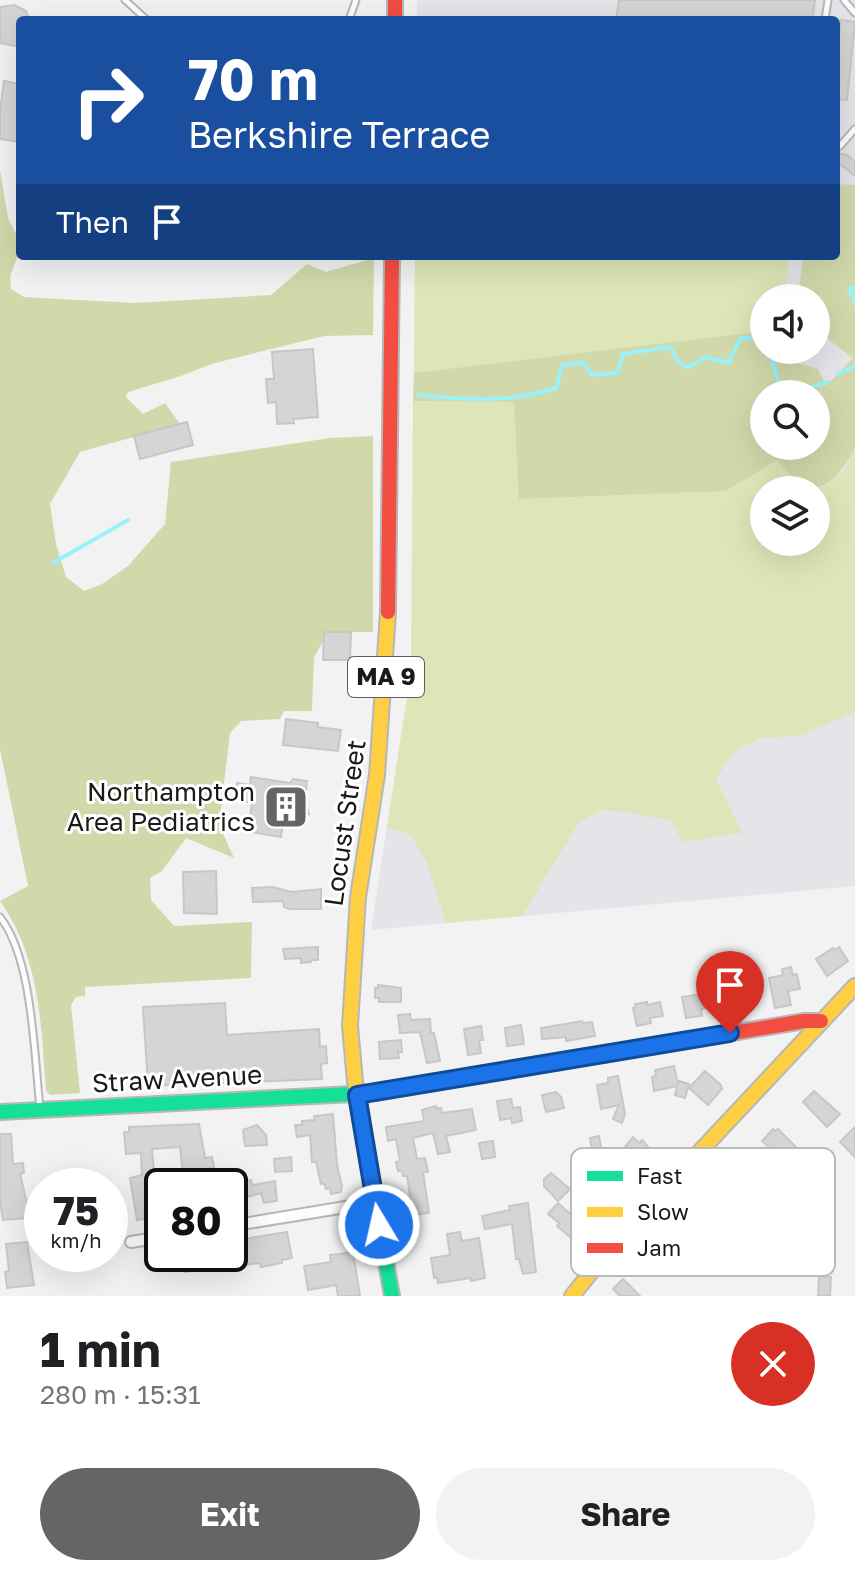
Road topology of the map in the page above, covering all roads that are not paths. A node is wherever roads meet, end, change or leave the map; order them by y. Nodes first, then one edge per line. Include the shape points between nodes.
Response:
1 (125, 0) edge
2 (844, 0) edge
3 (855, 13) edge
4 (143, 16) edge
5 (855, 129) edge
6 (840, 146) edge
7 (392, 260) edge
8 (0, 917) edge
9 (855, 986) edge
10 (821, 1021) junction
11 (357, 1095) junction
12 (41, 1109) junction
13 (0, 1112) edge
14 (703, 1148) edge
15 (376, 1202) junction
16 (248, 1223) edge
17 (144, 1240) edge
18 (131, 1242) dead end
19 (588, 1276) edge
20 (392, 1296) edge
21 (572, 1296) edge

1 - 4 lane
2 - 3 lane
5 - 6 lane
7 - 11 main road, Locust Street / MA 9 via 388,642 380,750 353,954 350,1026
8 - 12 lane via 26,986
9 - 10 main road
10 - 11 main road, Straw Avenue
10 - 14 main road
11 - 12 main road, Straw Avenue
11 - 15 main road, Locust Street / MA 9
12 - 13 main road, Straw Avenue
15 - 16 street
15 - 20 main road, Locust Street / MA 9
17 - 18 street
19 - 21 main road

